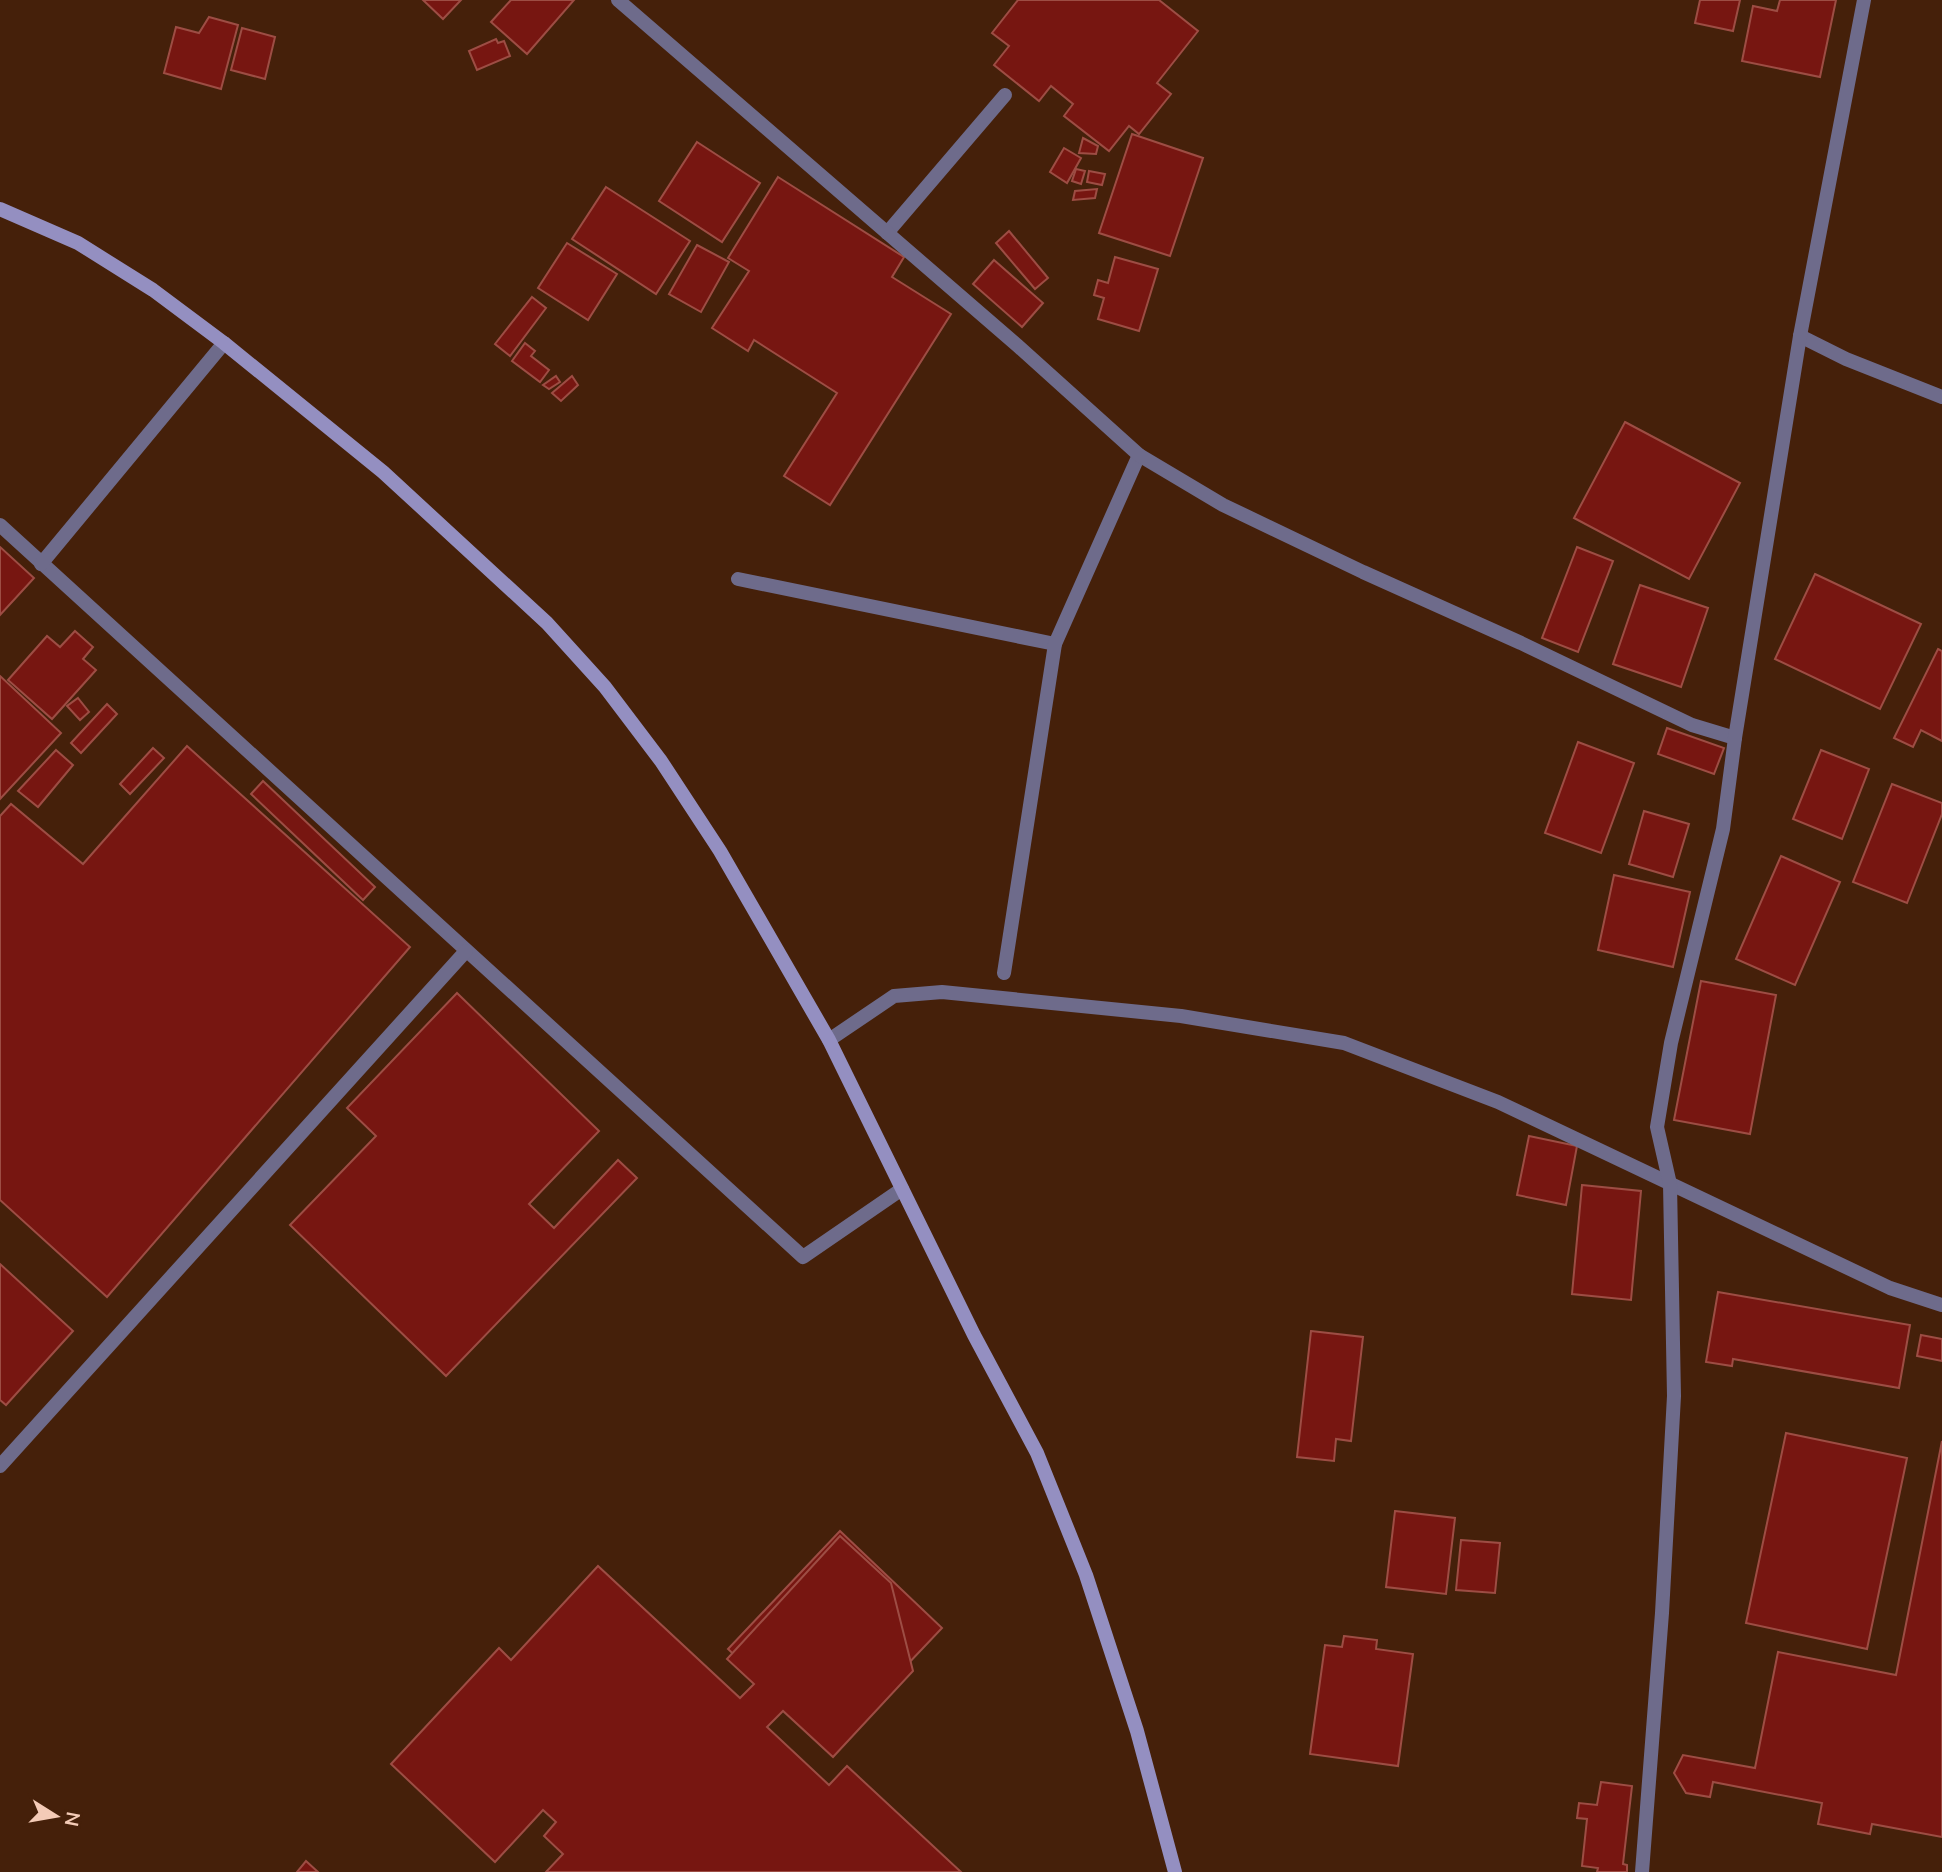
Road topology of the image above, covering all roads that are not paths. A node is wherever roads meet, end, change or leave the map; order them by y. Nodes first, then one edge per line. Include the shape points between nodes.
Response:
1 (618, 0) edge
2 (1864, 0) edge
3 (1005, 95) dead end
4 (0, 209) edge
5 (887, 233) junction
6 (1800, 336) junction
7 (224, 343) junction
8 (1942, 397) edge
9 (1139, 455) junction
10 (0, 525) edge
11 (41, 564) junction
12 (738, 579) dead end
13 (1055, 644) junction
14 (1735, 738) junction
15 (466, 951) junction
16 (1004, 973) dead end
17 (829, 1040) junction
18 (1670, 1184) junction
19 (902, 1189) junction
20 (1942, 1305) edge
21 (0, 1466) edge
22 (1175, 1872) edge
23 (1642, 1872) edge

1 - 5 street
2 - 6 street
3 - 5 street
4 - 7 street via 79,243
5 - 9 street
6 - 8 street
6 - 14 street
7 - 11 street
7 - 17 street via 383,472 547,623 605,687 720,851
9 - 13 street
9 - 14 street via 1223,505 1363,572 1692,725
10 - 11 street
11 - 15 street
12 - 13 street
13 - 16 street
14 - 18 street via 1724,829 1671,1043 1657,1127
15 - 19 street via 803,1257
15 - 21 street
17 - 18 street via 894,996 943,992 1181,1016 1344,1043 1497,1102
17 - 19 street
18 - 20 street via 1890,1288
18 - 23 street via 1674,1396
19 - 22 street via 1037,1452 1086,1575 1137,1731

